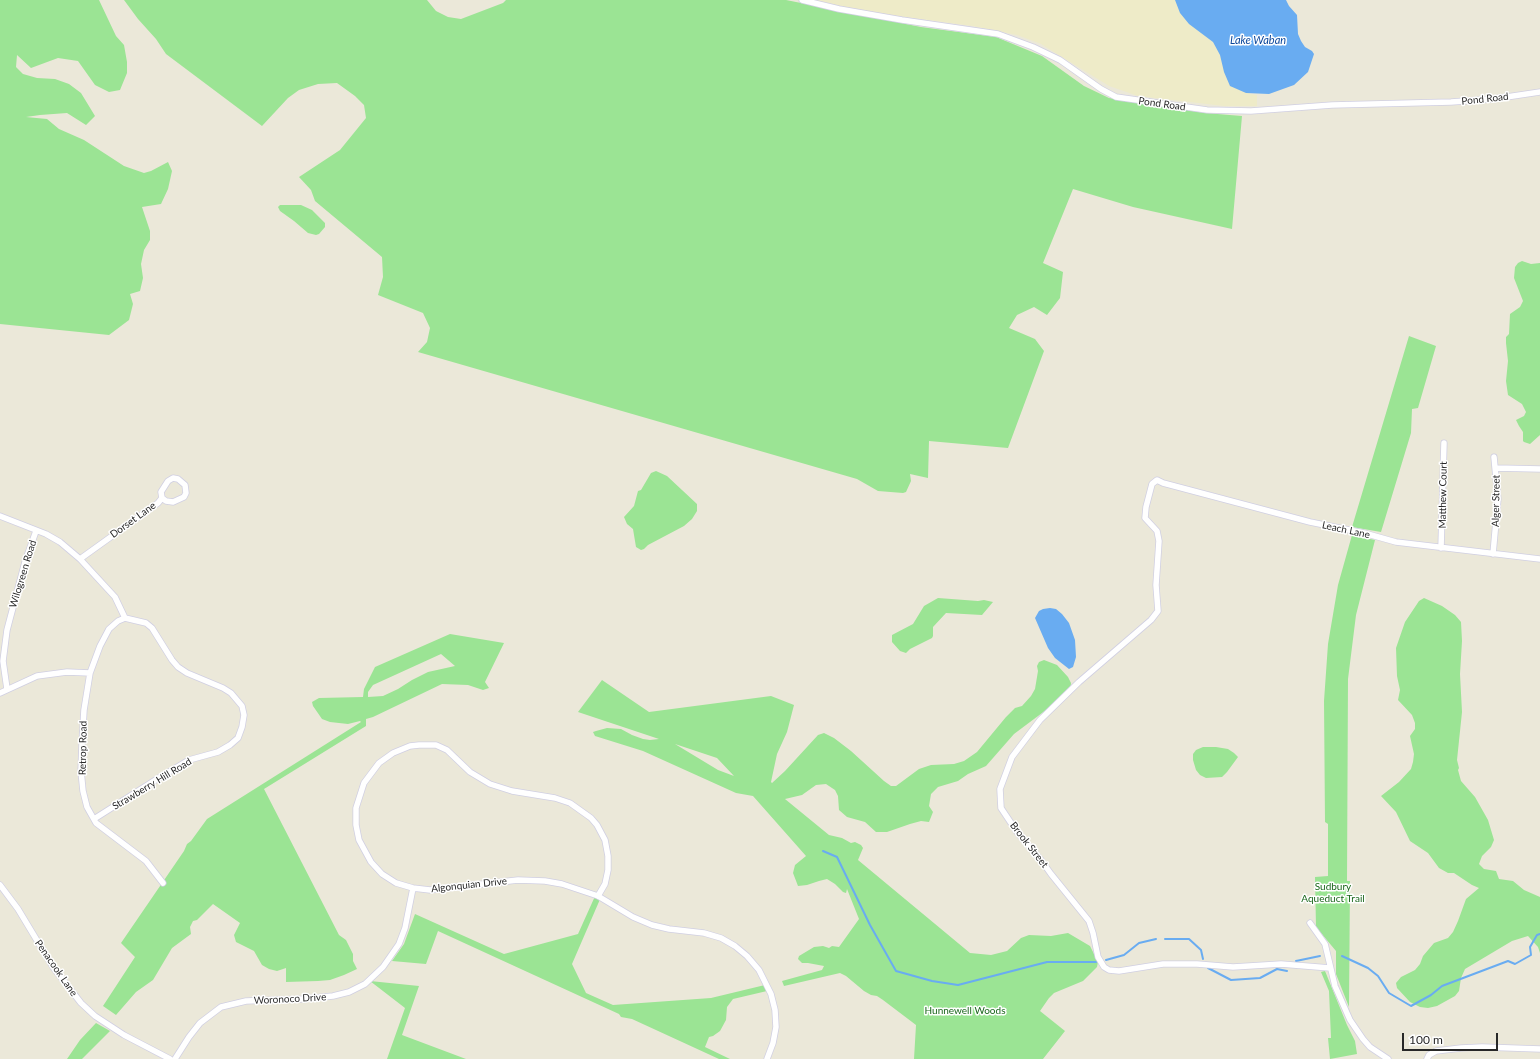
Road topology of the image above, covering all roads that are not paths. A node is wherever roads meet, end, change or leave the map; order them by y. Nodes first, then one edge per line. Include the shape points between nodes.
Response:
1 (802, 0) edge
2 (1540, 92) edge
3 (1444, 443) dead end
4 (1494, 457) dead end
5 (1496, 468) junction
6 (1540, 469) edge
7 (1157, 480) joint
8 (162, 498) junction
9 (0, 516) edge
10 (36, 531) junction
11 (1441, 548) junction
12 (1493, 554) junction
13 (80, 559) junction
14 (1540, 559) edge
15 (125, 618) junction
16 (90, 673) junction
17 (7, 689) junction
18 (0, 693) edge
19 (94, 819) junction
20 (163, 883) dead end
21 (0, 885) edge
22 (413, 888) junction
23 (598, 896) junction
24 (1310, 923) dead end
25 (1330, 968) junction
26 (1540, 1049) edge
27 (170, 1059) edge
28 (175, 1059) edge
29 (767, 1059) edge
30 (1388, 1059) edge
31 (1427, 1059) edge

1 - 2 street, Pond Road via 902,20 998,34 1060,60 1116,97 1207,110 1251,111 1451,102
3 - 11 street, Matthew Court
4 - 5 street
5 - 6 street, Alger Street
5 - 12 street, Alger Street via 1498,499
7 - 11 street, Leach Lane via 1316,523 1396,542
7 - 25 street, Brook Street via 1152,484 1145,518 1157,532 1159,542 1156,585 1158,611 1040,720 1012,757 1000,789 1001,808 1017,832 1089,921 1098,957 1109,970 1119,971 1164,964 1233,967 1281,964
8 - 8 street, Dorset Lane via 161,492 173,478 185,486 184,497 173,502
8 - 13 street, Dorset Lane
9 - 10 street
10 - 13 street via 60,542
10 - 17 street, Wilogreen Road via 7,630 3,661
11 - 12 street, Leach Lane
12 - 14 street, Leach Lane
13 - 15 street via 115,597
15 - 16 street, Retrop Road via 109,629
15 - 19 street, Strawberry Hill Road via 146,623 152,628 172,660 187,673 231,693 242,706 244,715 238,738 230,745 218,752 189,760
16 - 17 street via 67,672 36,676
16 - 19 street, Retrop Road via 84,710 81,771 86,807
17 - 18 street
19 - 20 street, Retrop Road via 146,861
21 - 27 street, Penacook Lane via 18,909 53,968 81,1003 95,1016 124,1035
22 - 23 street, Algonquian Drive via 439,889 527,880 562,884
22 - 23 street, Algonquian Drive via 382,874 371,862 359,840 356,808 364,783 379,763 402,749 428,744 447,750 470,772 483,780 512,791 563,800 591,818 603,836 608,856 607,878
22 - 28 street, Woronoco Drive via 405,928 397,948 383,967 365,984 333,996 246,1001 222,1007 197,1026
23 - 29 street, Algonquian Drive via 646,923 712,935 735,946 754,962 764,978 776,1018 775,1035
24 - 25 street via 1325,944
25 - 30 street via 1338,995 1356,1030 1370,1046
26 - 31 street via 1461,1048 1436,1051

